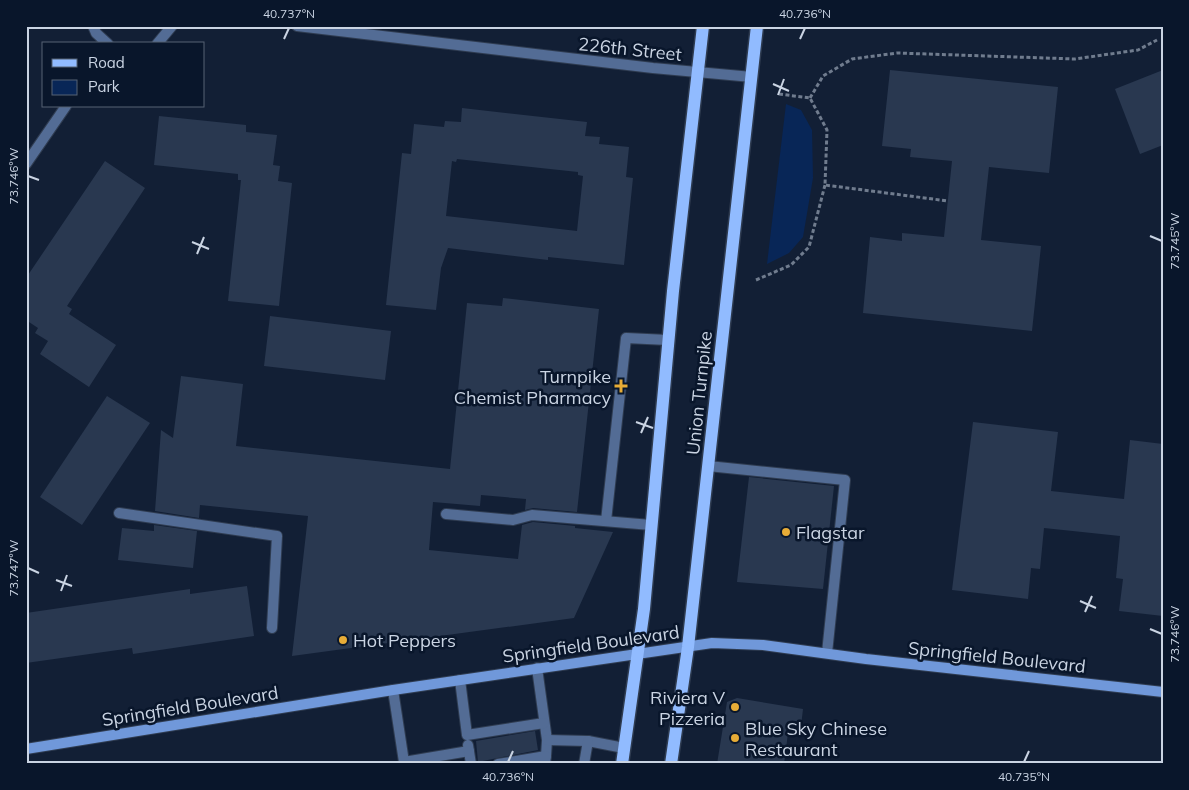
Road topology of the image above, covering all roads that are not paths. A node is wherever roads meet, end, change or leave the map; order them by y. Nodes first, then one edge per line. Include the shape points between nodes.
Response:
1 (93, 26) edge
2 (172, 26) edge
3 (297, 26) edge
4 (703, 26) edge
5 (756, 26) edge
6 (106, 42) edge
7 (159, 42) edge
8 (698, 72) junction
9 (752, 77) junction
10 (65, 108) edge
11 (26, 164) edge
12 (668, 340) junction
13 (708, 466) junction
14 (119, 513) dead end
15 (446, 514) dead end
16 (606, 521) junction
17 (651, 526) junction
18 (272, 628) dead end
19 (688, 647) junction
20 (638, 653) junction
21 (827, 653) junction
22 (537, 668) junction
23 (460, 680) junction
24 (393, 690) junction
25 (1163, 692) edge
26 (544, 723) junction
27 (467, 735) junction
28 (547, 740) junction
29 (588, 741) junction
30 (26, 748) edge
31 (624, 748) junction
32 (469, 751) junction
33 (545, 760) edge
34 (471, 764) edge
35 (498, 764) edge
36 (584, 764) edge
37 (622, 764) edge
38 (671, 764) edge

1 - 6 street
2 - 7 street
3 - 8 street, 226th Street
4 - 8 main road, Union Turnpike
5 - 9 main road, Union Turnpike
8 - 9 street, 226th Street
8 - 12 main road, Union Turnpike
9 - 13 main road, Union Turnpike
10 - 11 street
12 - 16 street via 626,338
12 - 17 main road, Union Turnpike
13 - 19 main road, Union Turnpike
13 - 21 street via 845,480
14 - 18 street via 277,536
15 - 16 street via 513,520 532,514
16 - 17 street
17 - 20 main road, Union Turnpike
19 - 20 main road, Springfield Boulevard
19 - 21 main road, Springfield Boulevard via 726,643
19 - 38 main road, Union Turnpike
20 - 22 main road, Springfield Boulevard
20 - 31 main road, Union Turnpike
21 - 25 main road, Springfield Boulevard
22 - 23 main road, Springfield Boulevard
22 - 26 street
23 - 24 main road, Springfield Boulevard
23 - 27 street
24 - 30 main road, Springfield Boulevard
24 - 32 street via 404,762
26 - 27 street
26 - 28 street
27 - 32 street
28 - 29 street
28 - 33 street
29 - 31 street
29 - 36 street
31 - 37 main road, Union Turnpike
32 - 34 street
33 - 35 street

